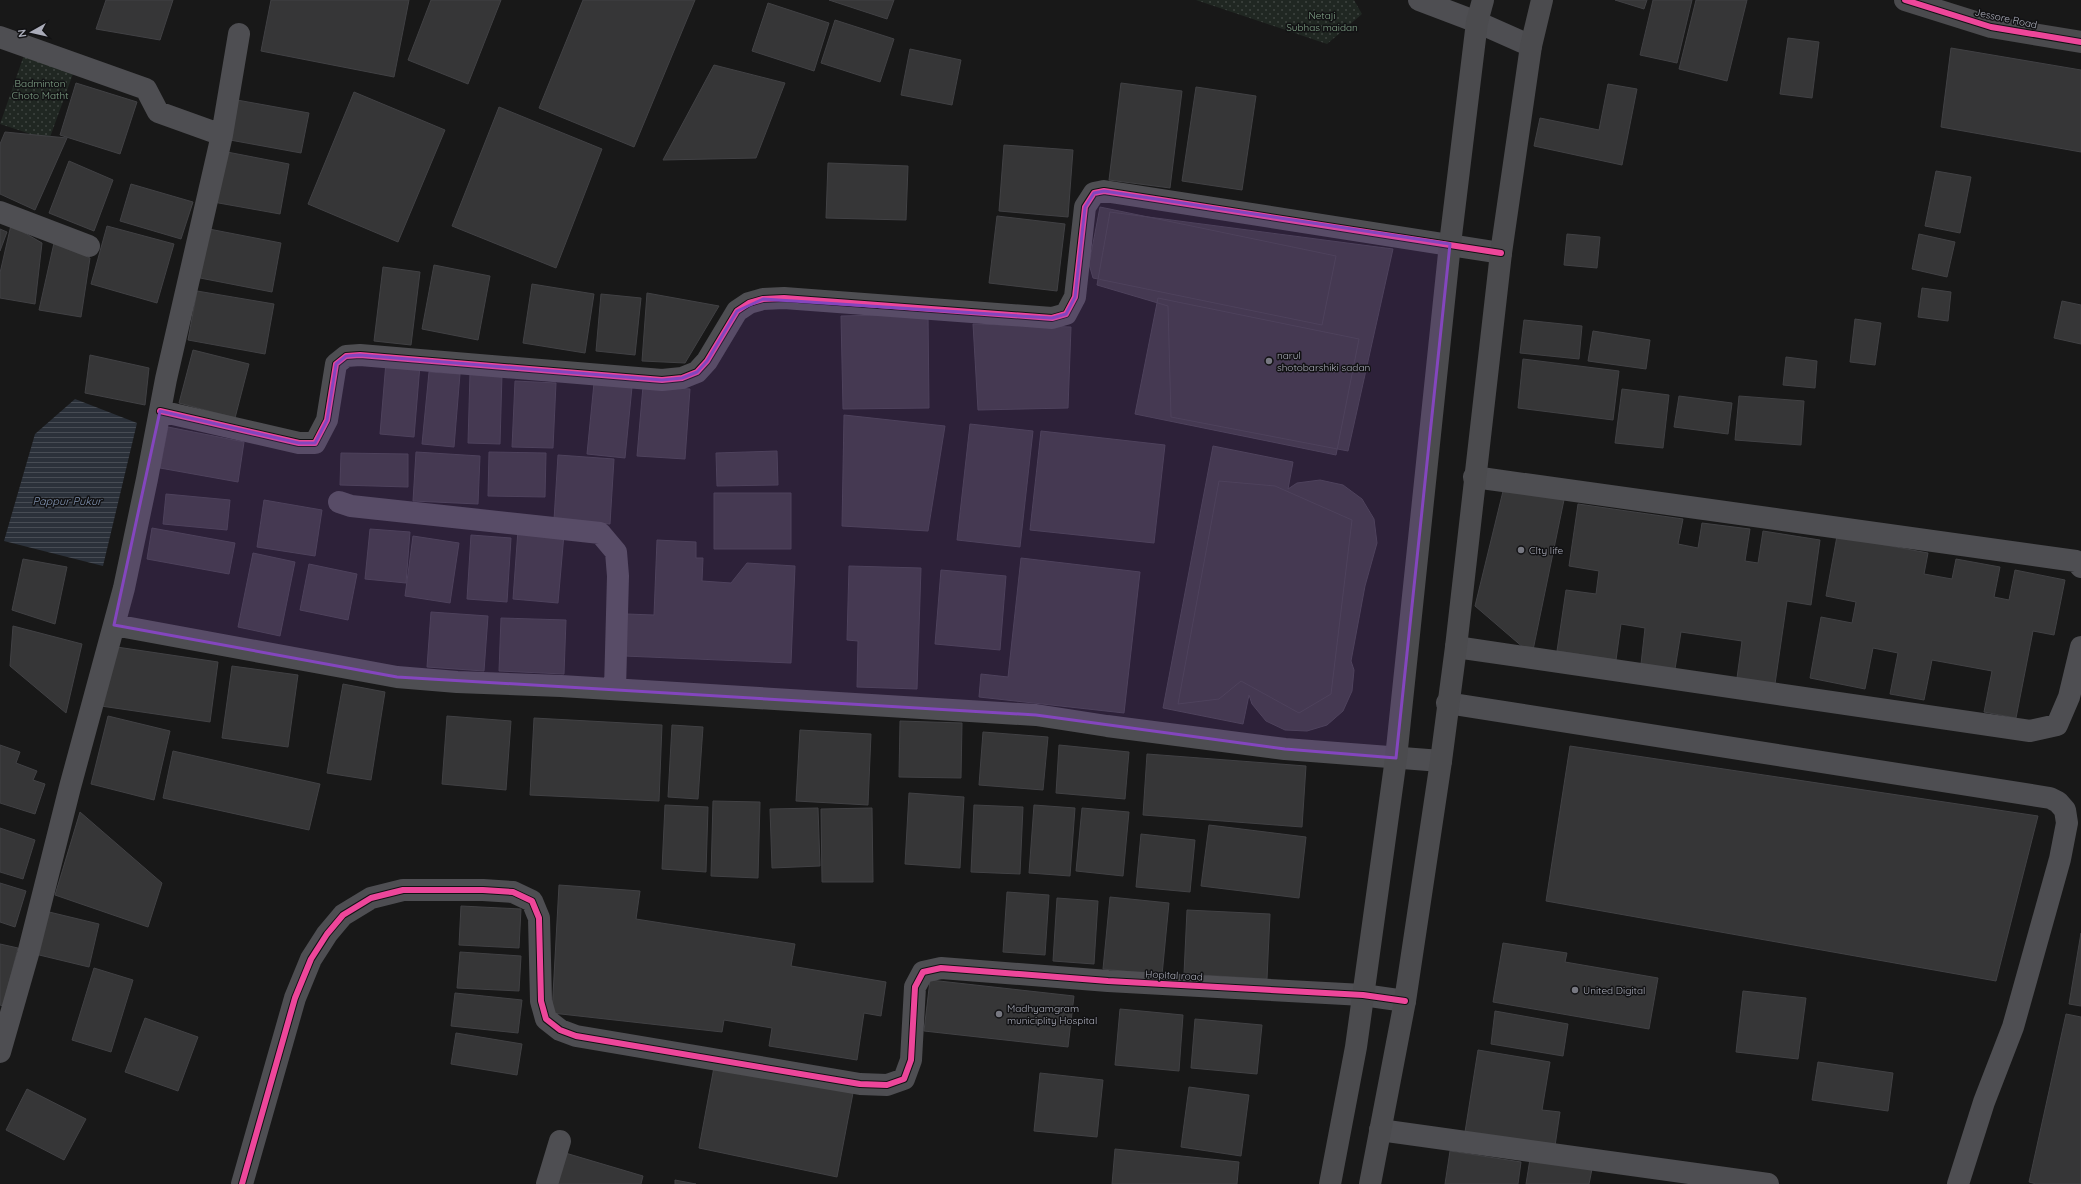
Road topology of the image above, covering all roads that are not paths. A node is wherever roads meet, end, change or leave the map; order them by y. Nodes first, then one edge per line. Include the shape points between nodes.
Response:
1 (1420, 0) edge
2 (1483, 0) edge
3 (1542, 0) edge
4 (1905, 0) edge
5 (1478, 22) junction
6 (239, 34) dead end
7 (0, 37) edge
8 (2081, 42) edge
9 (1531, 46) junction
10 (222, 135) junction
11 (0, 212) edge
12 (1450, 244) junction
13 (89, 246) dead end
14 (1501, 253) junction
15 (160, 411) junction
16 (1474, 477) junction
17 (339, 502) dead end
18 (2081, 567) edge
19 (114, 625) junction
20 (2081, 646) edge
21 (1456, 647) junction
22 (615, 689) junction
23 (1447, 703) junction
24 (1396, 758) junction
25 (1441, 760) junction
26 (1363, 995) junction
27 (1405, 1001) junction
28 (0, 1052) edge
29 (1380, 1130) junction
30 (560, 1141) dead end
31 (242, 1184) edge
32 (547, 1184) edge
33 (1330, 1184) edge
34 (1370, 1184) edge
35 (1768, 1184) edge
36 (1958, 1184) edge

1 - 5 street
2 - 5 main road
3 - 9 main road
4 - 8 main road, Jessore Road via 1991,27
5 - 9 street
5 - 12 main road
6 - 10 street
7 - 10 street via 146,89 158,112
9 - 14 main road
10 - 15 street
11 - 13 street
12 - 14 street
12 - 15 street via 1104,191 1094,194 1085,207 1075,297 1066,314 1052,318 784,298 763,299 749,303 737,311 707,361 696,372 682,378 662,380 360,355 346,356 336,364 327,420 315,443 299,443
12 - 24 main road
14 - 16 main road
15 - 19 street via 124,588
16 - 18 street via 2076,561
16 - 21 main road
17 - 22 street via 351,506 600,533 616,552 618,576
19 - 22 street via 397,677
19 - 28 street
20 - 21 street via 2069,697 2056,725 2030,731
21 - 23 main road
22 - 24 street via 1036,715 1284,749
23 - 25 main road
23 - 36 street via 2050,798 2058,802 2065,810 2067,823 2060,859 2013,1027 1984,1102
24 - 25 street
24 - 26 main road
25 - 27 main road
26 - 27 street, Hopital road
26 - 31 street, Hopital road via 1108,981 941,968 923,972 915,987 912,1060 904,1079 887,1085 860,1084 576,1036 560,1030 546,1019 541,1002 539,918 532,901 514,892 403,890 371,898 343,915 326,934 311,959 295,998
26 - 33 main road via 1356,1047
27 - 29 main road
29 - 34 main road
29 - 35 street
30 - 32 street

